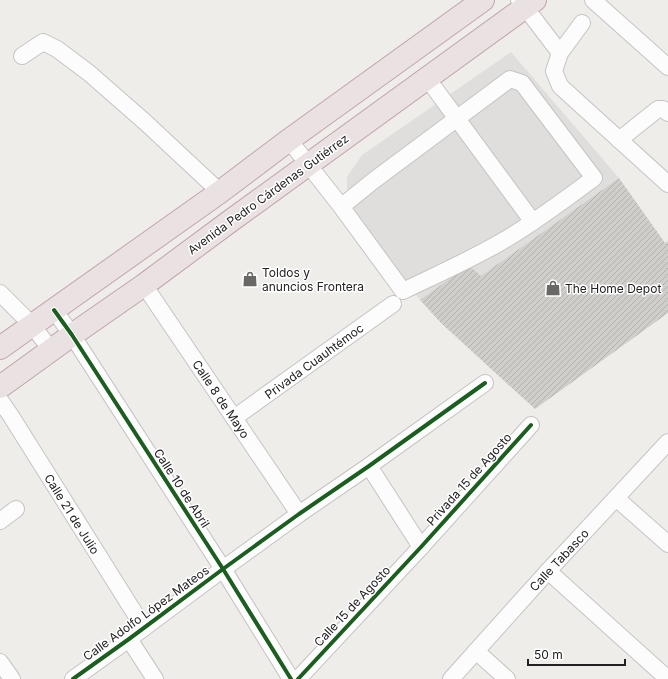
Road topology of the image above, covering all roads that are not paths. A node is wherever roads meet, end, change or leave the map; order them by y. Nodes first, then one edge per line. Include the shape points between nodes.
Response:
1 (483, 0) edge
2 (593, 0) edge
3 (526, 2) edge
4 (582, 23) dead end
5 (560, 53) junction
6 (22, 56) dead end
7 (668, 67) edge
8 (427, 78) junction
9 (668, 113) edge
10 (456, 118) junction
11 (289, 140) junction
12 (619, 140) junction
13 (307, 165) junction
14 (668, 184) edge
15 (220, 192) junction
16 (340, 205) junction
17 (533, 222) junction
18 (144, 285) junction
19 (0, 293) edge
20 (393, 304) dead end
21 (54, 310) junction
22 (32, 325) junction
23 (72, 335) junction
24 (0, 348) edge
25 (51, 350) junction
26 (485, 383) dead end
27 (0, 387) edge
28 (0, 400) edge
29 (234, 418) junction
30 (6, 420) edge
31 (531, 425) dead end
32 (668, 442) edge
33 (369, 466) junction
34 (616, 498) junction
35 (16, 509) dead end
36 (299, 514) junction
37 (0, 521) edge
38 (668, 544) edge
39 (421, 547) junction
40 (223, 569) junction
41 (548, 571) junction
42 (144, 628) junction
43 (129, 639) junction
44 (476, 651) junction
45 (0, 662) edge
46 (12, 679) edge
47 (73, 679) edge
48 (155, 679) edge
49 (291, 679) edge
50 (298, 679) edge
51 (451, 679) edge
52 (507, 679) edge
53 (668, 679) edge

1 - 11 highway
2 - 7 street
3 - 5 street
3 - 8 highway, Avenida Pedro Cárdenas Gutiérrez
4 - 5 street
5 - 12 street via 554,71 560,86
6 - 15 street via 43,42 57,49 145,122
8 - 10 street
8 - 13 highway, Avenida Pedro Cárdenas Gutiérrez
9 - 12 street via 658,109
10 - 16 street
10 - 17 street
10 - 17 street via 510,78 522,83 594,178
11 - 13 street
11 - 15 highway
12 - 14 street
13 - 16 street
13 - 18 highway, Avenida Pedro Cárdenas Gutiérrez
15 - 21 highway
16 - 17 street via 403,291 502,242
18 - 23 highway, Avenida Pedro Cárdenas Gutiérrez
18 - 29 street, Calle 8 de Mayo
19 - 22 street
20 - 29 street, Privada Cuauhtémoc
21 - 22 highway
21 - 23 street, Calle 10 de Abril
22 - 24 highway
22 - 25 street
23 - 25 highway, Avenida Pedro Cárdenas Gutiérrez
23 - 40 street, Calle 10 de Abril
25 - 27 highway, Avenida Pedro Cárdenas Gutiérrez
26 - 33 street, Calle Adolfo López Mateos
28 - 30 street, Calle 21 de Julio
29 - 36 street, Calle 8 de Mayo
30 - 42 street, Calle 21 de Julio
31 - 39 street, Privada 15 de Agosto
32 - 34 street, Calle Tabasco
33 - 36 street, Calle Adolfo López Mateos
33 - 39 street
34 - 38 street
34 - 41 street, Calle Tabasco
35 - 37 street
36 - 40 street, Calle Adolfo López Mateos
39 - 50 street, Calle 15 de Agosto
40 - 42 street, Calle Adolfo López Mateos
40 - 49 street, Calle 10 de Abril
41 - 44 street, Calle Tabasco
41 - 53 street
42 - 43 street, Calle Adolfo López Mateos
43 - 47 street, Calle Adolfo López Mateos
43 - 48 street
44 - 51 street, Calle Tabasco
44 - 52 street
45 - 46 street

